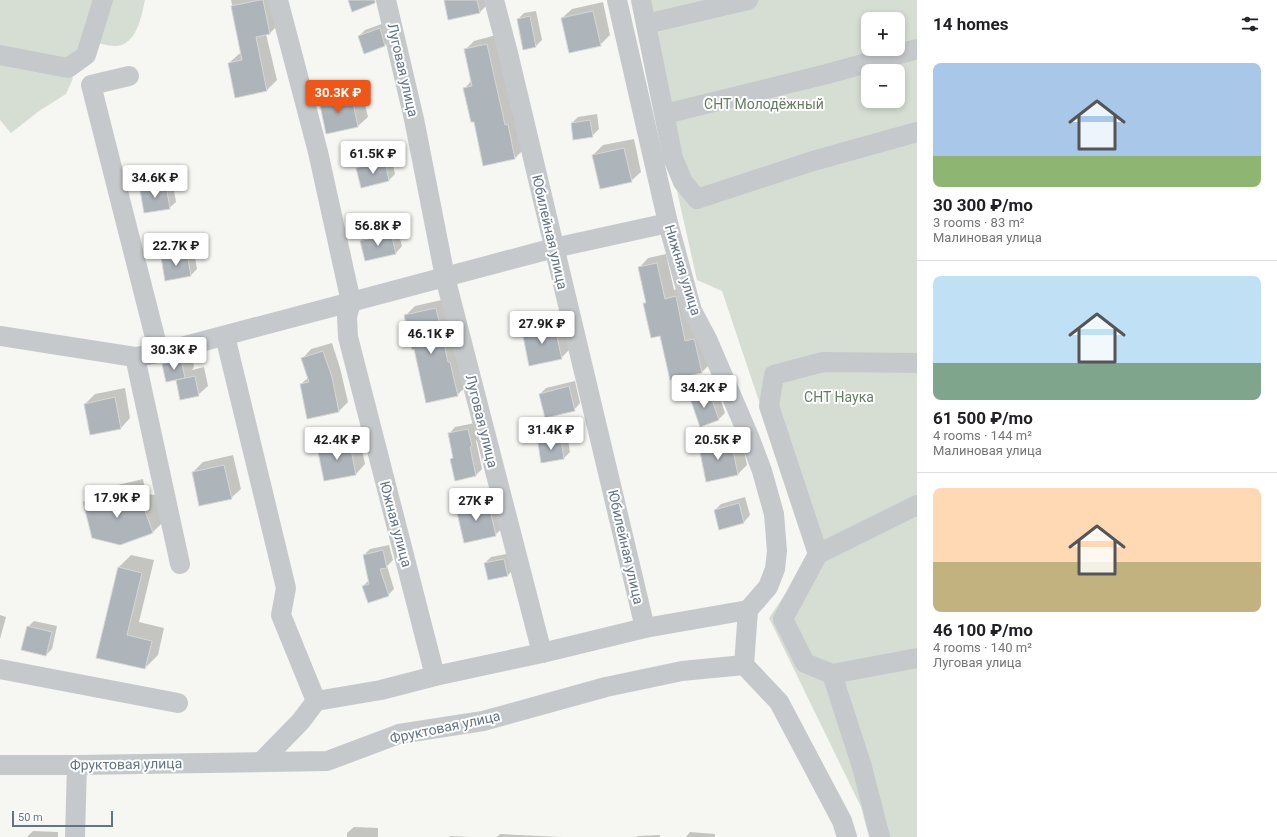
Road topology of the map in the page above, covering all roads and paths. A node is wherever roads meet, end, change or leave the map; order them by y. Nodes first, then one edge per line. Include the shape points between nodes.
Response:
1 (103, 0) edge
2 (278, 0) edge
3 (386, 0) edge
4 (494, 0) edge
5 (617, 0) edge
6 (642, 0) edge
7 (748, 0) edge
8 (646, 24) junction
9 (917, 49) edge
10 (0, 55) edge
11 (129, 76) dead end
12 (665, 114) junction
13 (917, 132) edge
14 (668, 223) junction
15 (554, 248) junction
16 (445, 277) junction
17 (351, 302) junction
18 (0, 336) edge
19 (225, 336) junction
20 (159, 353) junction
21 (134, 357) junction
22 (917, 363) edge
23 (917, 505) edge
24 (818, 554) junction
25 (180, 564) dead end
26 (748, 610) junction
27 (645, 628) junction
28 (542, 653) junction
29 (917, 658) edge
30 (744, 665) junction
31 (0, 669) edge
32 (832, 674) junction
33 (435, 676) junction
34 (316, 701) junction
35 (178, 703) dead end
36 (262, 761) junction
37 (0, 765) edge
38 (77, 765) junction
39 (75, 837) edge
40 (847, 837) edge
41 (880, 837) edge

1 - 10 street via 86,55 68,68
2 - 17 street via 318,152
3 - 16 street, Луговая улица via 414,119
4 - 15 street, Юбилейная улица
5 - 14 street, Нижняя улица
6 - 8 street
7 - 8 street
8 - 12 street
9 - 12 street
11 - 20 street via 91,85
12 - 13 street via 673,158 683,182 697,199 813,161
14 - 15 street
14 - 26 street, Нижняя улица via 692,311 707,339 750,439 774,514 777,551 775,569 768,587
15 - 16 street
15 - 27 street, Юбилейная улица
16 - 17 street
16 - 28 street, Луговая улица
17 - 19 street
17 - 33 street, Южная улица via 347,317 348,337
18 - 21 street
19 - 20 street
19 - 34 street via 286,588 281,615
20 - 21 street
21 - 25 street
22 - 24 street via 823,362 774,375 768,406
23 - 24 street
24 - 32 street via 783,619 805,663
26 - 27 street
26 - 30 street
27 - 28 street
28 - 33 street
29 - 32 street
30 - 36 street, Фруктовая улица via 682,671 606,687 483,721 399,734 327,761
30 - 40 street via 779,702 842,821
31 - 35 street
32 - 41 street via 862,767
33 - 34 street via 381,690
34 - 36 street
36 - 38 street, Фруктовая улица
37 - 38 street, Фруктовая улица
38 - 39 street

